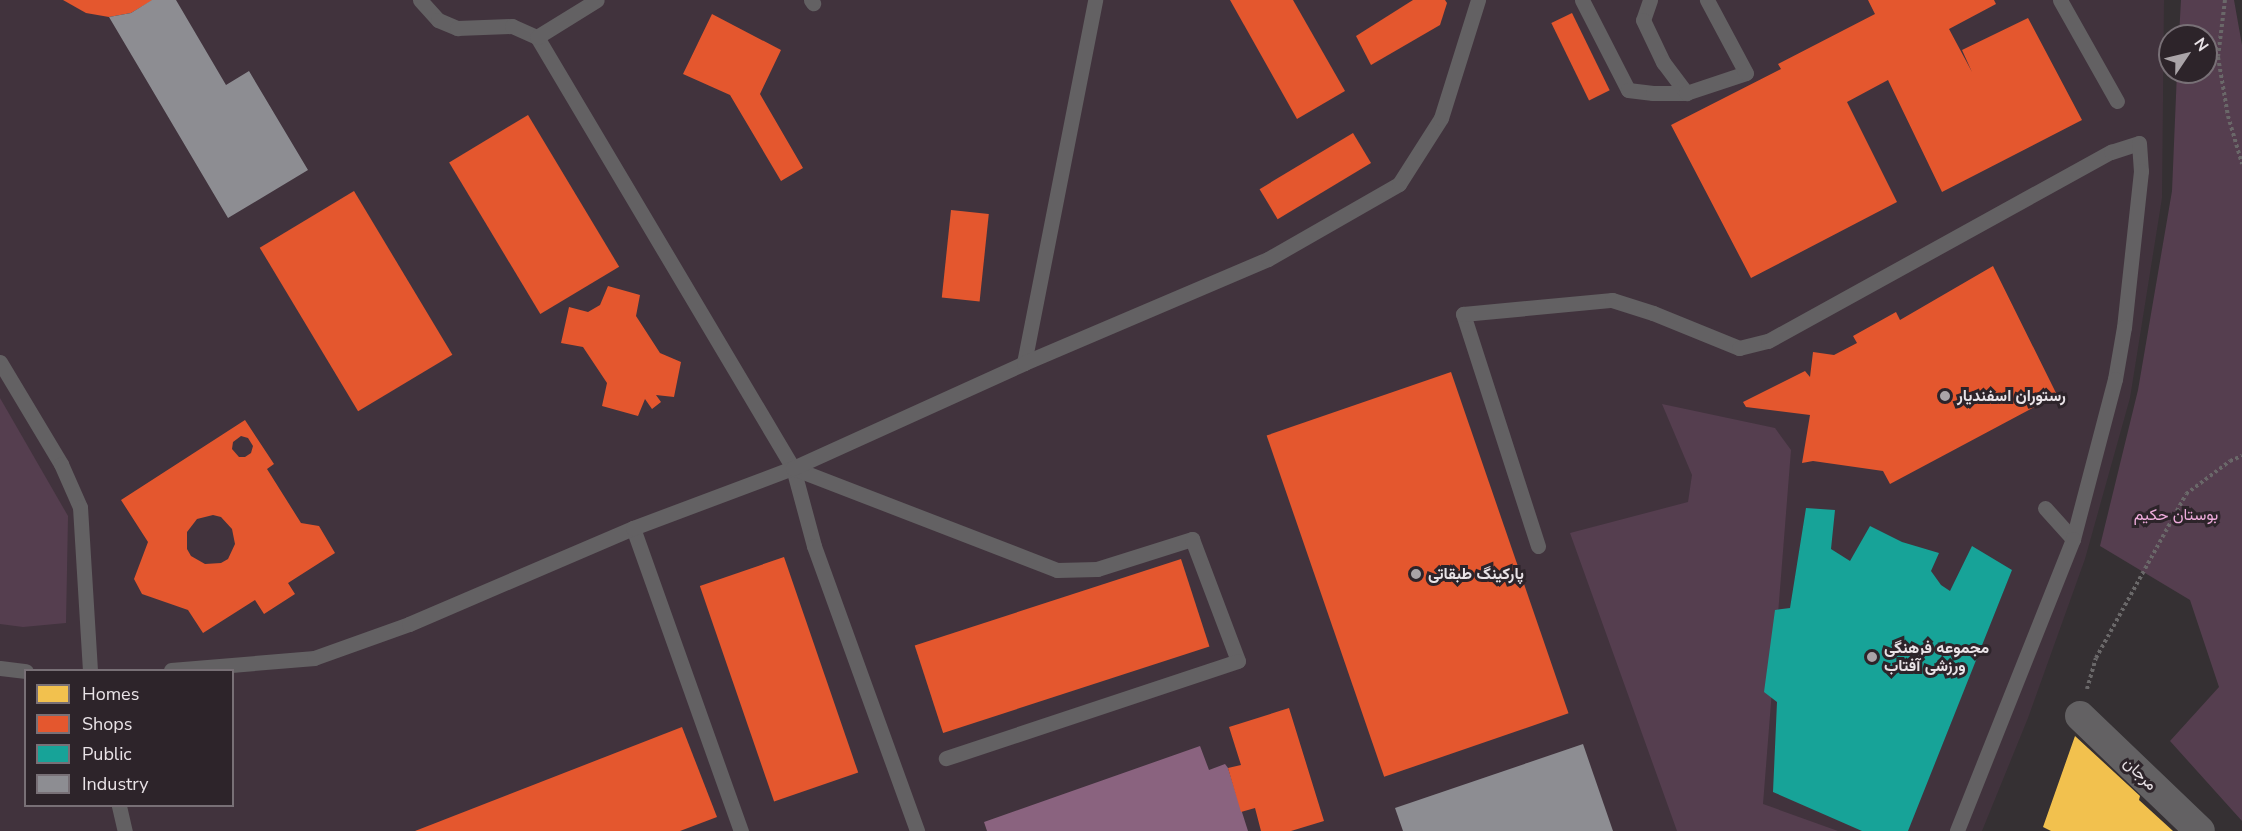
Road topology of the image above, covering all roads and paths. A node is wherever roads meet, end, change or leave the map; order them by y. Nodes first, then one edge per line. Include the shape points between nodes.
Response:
1 (420, 0) edge
2 (597, 0) edge
3 (1095, 0) edge
4 (1478, 0) edge
5 (1582, 0) edge
6 (1650, 0) edge
7 (1707, 0) edge
8 (2060, 0) edge
9 (2225, 0) edge
10 (537, 37) junction
11 (1686, 93) junction
12 (2117, 101) dead end
13 (2242, 164) edge
14 (0, 362) edge
15 (1024, 363) junction
16 (2242, 456) edge
17 (793, 468) junction
18 (2045, 508) dead end
19 (633, 528) junction
20 (2073, 539) junction
21 (1538, 546) dead end
22 (0, 668) edge
23 (90, 669) edge
24 (183, 669) edge
25 (24, 671) edge
26 (2080, 716) joint
27 (946, 758) dead end
28 (119, 807) edge
29 (125, 831) edge
30 (741, 831) edge
31 (917, 831) edge
32 (1957, 831) edge
33 (2200, 831) edge

1 - 10 lane via 438,20 457,28 512,26
2 - 10 lane
3 - 15 lane
4 - 15 lane via 1441,118 1399,184 1268,259
5 - 11 lane via 1628,90
6 - 11 lane via 1642,20 1663,62
7 - 11 lane via 1746,73
8 - 12 lane
9 - 13 path via 2218,57 2228,116
10 - 17 lane
14 - 23 lane via 61,464 80,507
15 - 17 lane
16 - 26 path via 2186,494 2096,658
17 - 19 lane
17 - 27 lane via 1057,570 1097,569 1192,539 1238,661
17 - 31 lane via 814,546
18 - 20 lane
19 - 24 lane via 409,624 314,658
19 - 30 lane
20 - 21 lane via 2115,379 2130,284 2141,171 2139,143 2111,152 1768,341 1739,348 1612,300 1463,314
20 - 32 lane
22 - 25 lane
26 - 33 street, مرجان
28 - 29 lane

